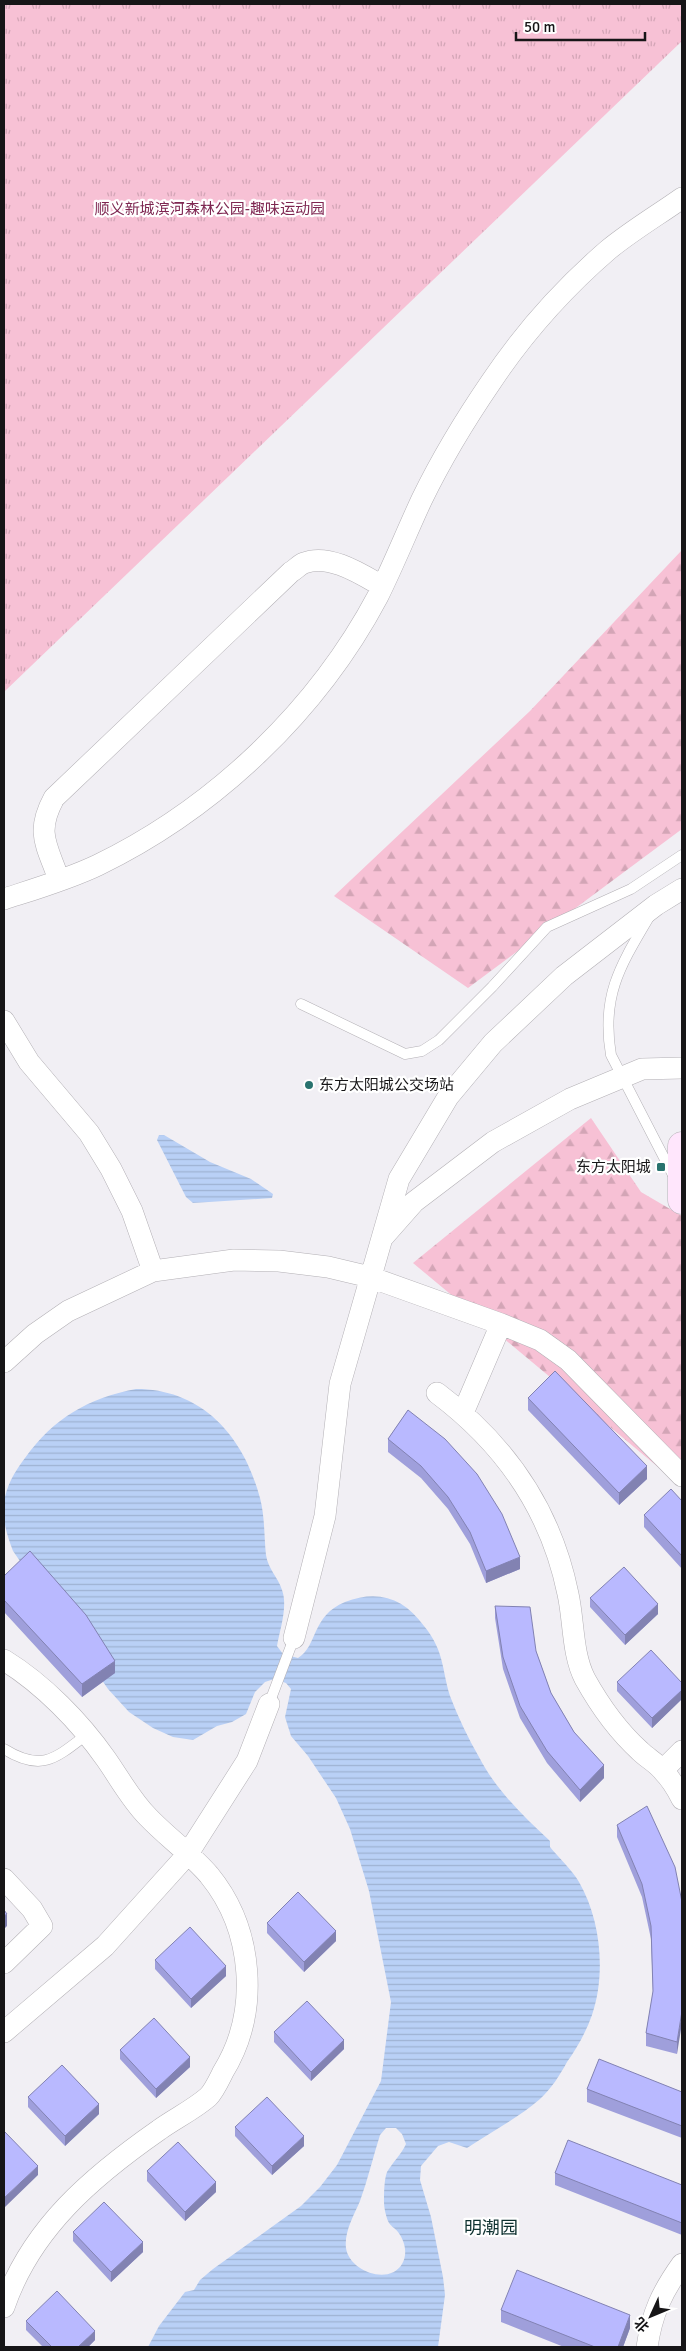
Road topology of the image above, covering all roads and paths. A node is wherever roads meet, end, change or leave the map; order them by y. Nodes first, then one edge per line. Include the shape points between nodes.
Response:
1 (682, 198) edge
2 (382, 586) junction
3 (682, 854) edge
4 (59, 880) junction
5 (682, 890) edge
6 (4, 900) edge
7 (656, 905) junction
8 (301, 1004) dead end
9 (4, 1021) edge
10 (682, 1068) edge
11 (622, 1077) junction
12 (682, 1146) edge
13 (682, 1195) edge
14 (379, 1242) junction
15 (152, 1271) junction
16 (370, 1278) junction
17 (501, 1324) junction
18 (4, 1362) edge
19 (437, 1393) dead end
20 (463, 1413) junction
21 (682, 1476) edge
22 (294, 1638) joint
23 (4, 1660) edge
24 (269, 1704) joint
25 (86, 1735) junction
26 (4, 1749) edge
27 (682, 1751) edge
28 (663, 1770) junction
29 (682, 1799) edge
30 (187, 1855) junction
31 (4, 1879) edge
32 (4, 1963) edge
33 (4, 2032) edge
34 (682, 2264) edge
35 (4, 2307) edge
36 (647, 2347) edge

1 - 2 street via 610,249 579,277 534,326 492,380 452,442
2 - 4 street via 348,645 312,694 230,778 145,840 96,866
2 - 4 street via 351,568 322,561 304,563 291,572 54,798 45,815 43,834
3 - 8 lane via 631,889 547,927 439,1040 422,1051 405,1054
4 - 6 street
5 - 7 street
7 - 11 lane via 620,968 609,1001 607,1033 611,1055
7 - 14 street via 564,976 493,1043 448,1097 399,1178
9 - 15 street via 29,1062 89,1134 111,1169 132,1211
10 - 11 street via 642,1069
11 - 13 lane
11 - 14 street via 570,1099 493,1142 414,1202
12 - 13 main road
14 - 16 street
15 - 16 street via 234,1260 279,1261 328,1267
15 - 18 street via 68,1311 35,1334
16 - 17 street
16 - 22 street via 340,1384 325,1516
17 - 20 street
17 - 21 street via 540,1340 568,1360
19 - 20 street
20 - 28 street via 514,1468 541,1511 554,1542 568,1594 574,1640 584,1677 604,1710 640,1751
22 - 24 lane
23 - 25 street via 40,1687
24 - 30 street via 247,1761
25 - 26 lane via 59,1756 41,1763 18,1758
25 - 30 street via 147,1816
27 - 28 street
28 - 29 street
30 - 33 street via 105,1946
30 - 35 street via 209,1875 231,1909 244,1946 248,1984 244,2023 230,2060 209,2096 121,2156 85,2186 46,2228 29,2252
31 - 32 street via 32,1909 42,1926
34 - 36 street via 662,2292 650,2326

